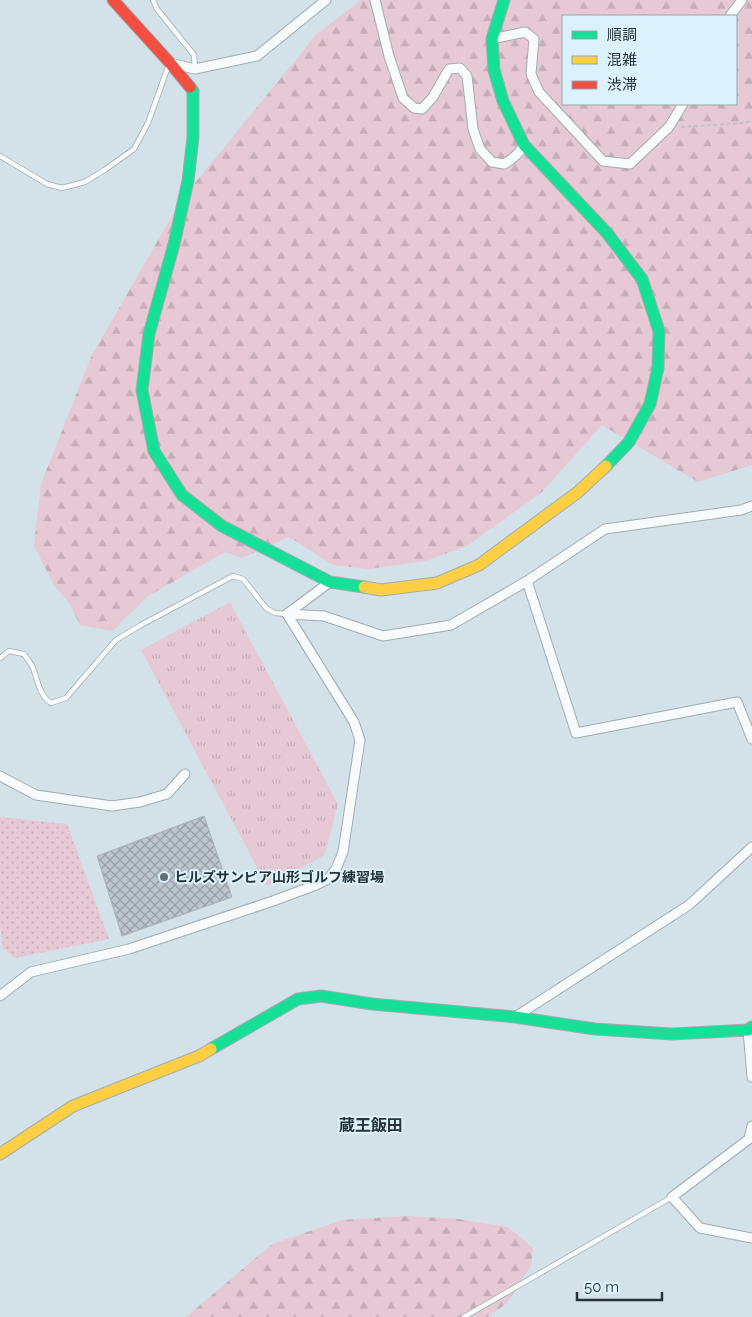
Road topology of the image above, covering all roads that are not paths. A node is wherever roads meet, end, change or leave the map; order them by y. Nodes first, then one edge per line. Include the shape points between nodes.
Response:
1 (113, 0) edge
2 (153, 0) edge
3 (326, 0) edge
4 (375, 0) edge
5 (504, 0) edge
6 (742, 0) edge
7 (731, 15) edge
8 (492, 39) junction
9 (170, 63) junction
10 (195, 69) junction
11 (682, 105) edge
12 (524, 145) junction
13 (0, 156) edge
14 (752, 506) edge
15 (527, 581) junction
16 (330, 582) junction
17 (287, 614) junction
18 (0, 658) edge
19 (752, 739) edge
20 (185, 774) dead end
21 (0, 776) edge
22 (752, 847) edge
23 (0, 996) edge
24 (515, 1017) junction
25 (750, 1029) edge
26 (752, 1077) edge
27 (752, 1126) edge
28 (0, 1154) edge
29 (672, 1197) junction
30 (752, 1238) edge
31 (464, 1317) edge

1 - 9 street
2 - 10 lane via 194,55
3 - 10 street via 257,56
4 - 12 street via 403,98 414,108 422,109 449,69 460,68 467,76 473,129 480,149 492,162 504,164 513,159
5 - 8 street
6 - 7 street
8 - 11 street via 525,32 534,39 532,74 539,92 603,161 630,164 669,127
8 - 12 street via 494,70 503,102
9 - 10 street
9 - 13 lane via 148,122 134,148 85,182 62,188 47,184
9 - 16 street via 193,91 193,137 188,181 174,244 149,334 142,390 154,451 182,496 222,526
12 - 16 street via 607,233 642,279 659,330 658,368 650,404 629,442 599,473 479,565 437,583 382,590
14 - 15 street via 605,529
15 - 17 street via 451,625 383,636 324,616
15 - 19 street via 576,733 737,702
16 - 17 street
17 - 18 lane via 266,608 243,579 233,576 116,640 66,698 51,703 45,699 24,654 10,652
17 - 23 street via 354,722 360,740 343,852 336,870 316,885 163,939 31,972
20 - 21 street via 167,794 112,806 36,795
22 - 24 street via 688,905
24 - 25 street via 595,1029 672,1034
24 - 28 street via 321,996 298,999 199,1056 73,1106
25 - 26 street
27 - 29 street via 749,1140
29 - 30 street via 700,1228
29 - 31 lane

